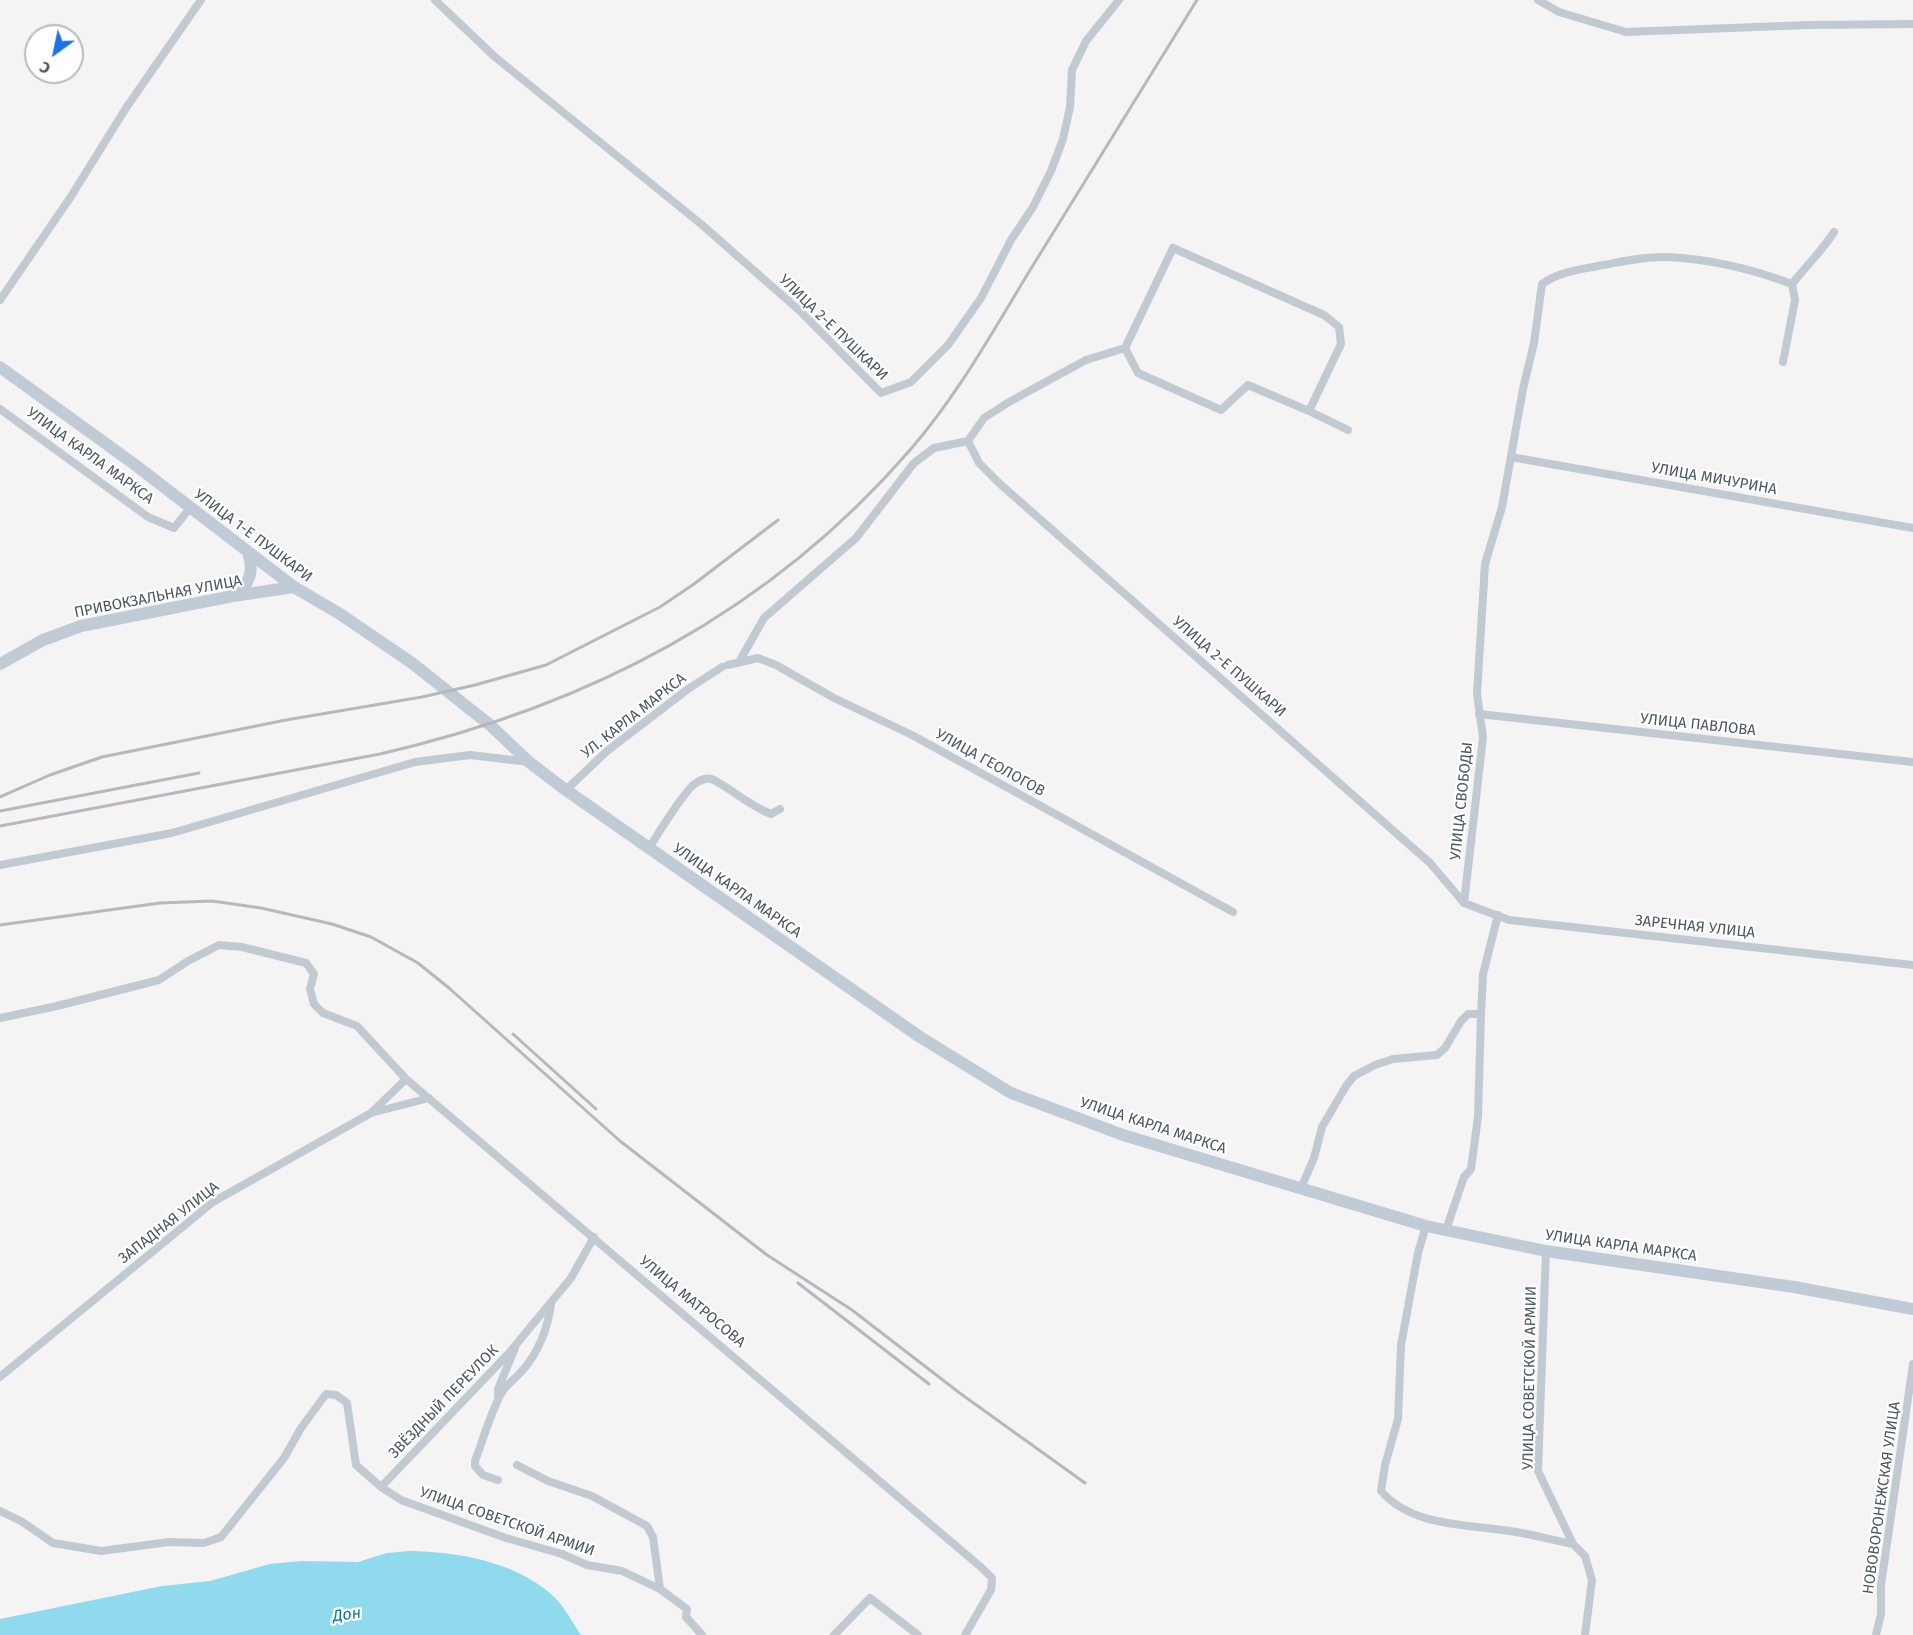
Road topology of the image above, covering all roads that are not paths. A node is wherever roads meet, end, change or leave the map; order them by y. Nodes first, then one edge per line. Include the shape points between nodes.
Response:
1 (201, 0) edge
2 (435, 0) edge
3 (1538, 0) edge
4 (1118, 1) edge
5 (1913, 24) edge
6 (1834, 232) dead end
7 (1792, 284) junction
8 (0, 300) edge
9 (1125, 348) junction
10 (1783, 362) dead end
11 (0, 367) edge
12 (0, 409) edge
13 (1308, 411) junction
14 (1348, 430) dead end
15 (968, 441) junction
16 (1511, 457) junction
17 (190, 508) junction
18 (1913, 528) edge
19 (248, 552) junction
20 (294, 587) junction
21 (234, 596) junction
22 (739, 662) junction
23 (0, 664) edge
24 (725, 666) joint
25 (1479, 714) junction
26 (490, 725) joint
27 (529, 762) junction
28 (1913, 762) edge
29 (566, 790) junction
30 (780, 808) dead end
31 (649, 848) junction
32 (0, 866) edge
33 (1464, 903) junction
34 (1233, 912) dead end
35 (1498, 915) junction
36 (1913, 964) edge
37 (1481, 1014) junction
38 (0, 1018) edge
39 (406, 1079) junction
40 (429, 1098) junction
41 (371, 1113) junction
42 (1301, 1188) junction
43 (1426, 1226) junction
44 (1446, 1230) junction
45 (594, 1237) junction
46 (1546, 1251) junction
47 (551, 1303) junction
48 (1913, 1309) edge
49 (515, 1346) junction
50 (1913, 1364) edge
51 (0, 1377) edge
52 (499, 1398) junction
53 (517, 1465) dead end
54 (498, 1480) dead end
55 (381, 1487) junction
56 (0, 1511) edge
57 (1573, 1544) junction
58 (660, 1589) junction
59 (702, 1635) edge
60 (834, 1635) edge
61 (918, 1635) edge
62 (965, 1635) edge
63 (1585, 1635) edge
64 (1876, 1635) edge

1 - 8 street
2 - 4 street, УЛИЦА 2-Е ПУШКАРИ via 495,57 726,245 800,311 881,393 911,382 948,345 981,298 1051,171 1070,107 1072,70 1086,41
3 - 5 street via 1559,12 1626,32
6 - 7 street
7 - 10 street via 1795,300
7 - 16 street via 1756,271 1665,256 1554,276 1542,284
9 - 13 street via 1138,373 1221,410 1248,385
9 - 13 street via 1173,248 1324,315 1339,327 1341,344
9 - 15 street via 1086,360 1009,402 984,418
11 - 17 main road, УЛИЦА 1-Е ПУШКАРИ
12 - 17 street, УЛИЦА КАРЛА МАРКСА via 148,517 174,528
13 - 14 street
15 - 22 street via 934,448 914,463 856,538 764,618
15 - 33 street, УЛИЦА 2-Е ПУШКАРИ via 979,463 999,483 1430,863
16 - 18 street, УЛИЦА МИЧУРИНА
16 - 25 street, УЛИЦА СВОБОДЫ via 1502,507 1485,564
17 - 19 main road, УЛИЦА 1-Е ПУШКАРИ
19 - 20 main road, УЛИЦА 1-Е ПУШКАРИ
19 - 21 main road via 252,574
20 - 21 main road, ПРИВОКЗАЛЬНАЯ УЛИЦА
20 - 26 main road, УЛИЦА 1-Е ПУШКАРИ via 412,663
21 - 23 main road, ПРИВОКЗАЛЬНАЯ УЛИЦА via 81,626 43,640
22 - 24 street, УЛИЦА ГЕОЛОГОВ
22 - 34 street, УЛИЦА ГЕОЛОГОВ via 758,658 776,665 912,735
24 - 29 street, УЛ. КАРЛА МАРКСА via 607,751
25 - 28 street, УЛИЦА ПАВЛОВА
25 - 33 street, УЛИЦА СВОБОДЫ via 1483,737
26 - 27 main road, УЛИЦА КАРЛА МАРКСА
27 - 29 main road, УЛИЦА КАРЛА МАРКСА
27 - 32 street via 470,755 415,762 171,833
29 - 31 main road, УЛИЦА КАРЛА МАРКСА
30 - 31 street via 771,814 705,778 690,788
31 - 42 main road, УЛИЦА КАРЛА МАРКСА via 920,1037 1011,1093 1111,1131
33 - 35 street, ЗАРЕЧНАЯ УЛИЦА
35 - 36 street, ЗАРЕЧНАЯ УЛИЦА via 1509,920
35 - 37 street via 1483,974
37 - 42 street via 1468,1014 1437,1055 1393,1059 1354,1076 1322,1127
37 - 44 street via 1478,1117 1471,1169 1464,1177
38 - 39 street, УЛИЦА МАТРОСОВА via 159,980 219,945 242,946 306,963 314,974 310,989 314,1004 323,1013 357,1026
39 - 40 street, УЛИЦА МАТРОСОВА
39 - 41 street
40 - 41 street
40 - 45 street, УЛИЦА МАТРОСОВА
41 - 51 street, ЗАПАДНАЯ УЛИЦА via 213,1202
42 - 43 main road, УЛИЦА КАРЛА МАРКСА
43 - 44 main road, УЛИЦА КАРЛА МАРКСА
43 - 57 street via 1401,1345 1398,1419 1381,1491 1390,1502 1416,1515
44 - 46 main road, УЛИЦА КАРЛА МАРКСА
45 - 47 street, ЗВЁЗДНЫЙ ПЕРЕУЛОК via 571,1278
45 - 62 street, УЛИЦА МАТРОСОВА via 992,1578 991,1590
46 - 48 main road, УЛИЦА КАРЛА МАРКСА via 1794,1287
46 - 57 street, УЛИЦА СОВЕТСКОЙ АРМИИ via 1538,1471
47 - 49 street, ЗВЁЗДНЫЙ ПЕРЕУЛОК
47 - 52 street via 545,1330 530,1362 510,1380
49 - 52 street via 498,1389
49 - 55 street, ЗВЁЗДНЫЙ ПЕРЕУЛОК
50 - 64 street, НОВОВОРОНЕЖСКАЯ УЛИЦА
52 - 54 street via 475,1461 483,1474
53 - 58 street via 592,1496 647,1526 653,1537
55 - 56 street via 356,1465 347,1403 336,1395 326,1394 284,1458 221,1537 204,1543 169,1542 101,1551 53,1543
55 - 58 street, УЛИЦА СОВЕТСКОЙ АРМИИ via 410,1503 587,1565 622,1571
57 - 63 street, УЛИЦА СОВЕТСКОЙ АРМИИ via 1585,1556 1592,1580
58 - 59 street, УЛИЦА СОВЕТСКОЙ АРМИИ via 687,1609 686,1617
60 - 61 street via 870,1598

